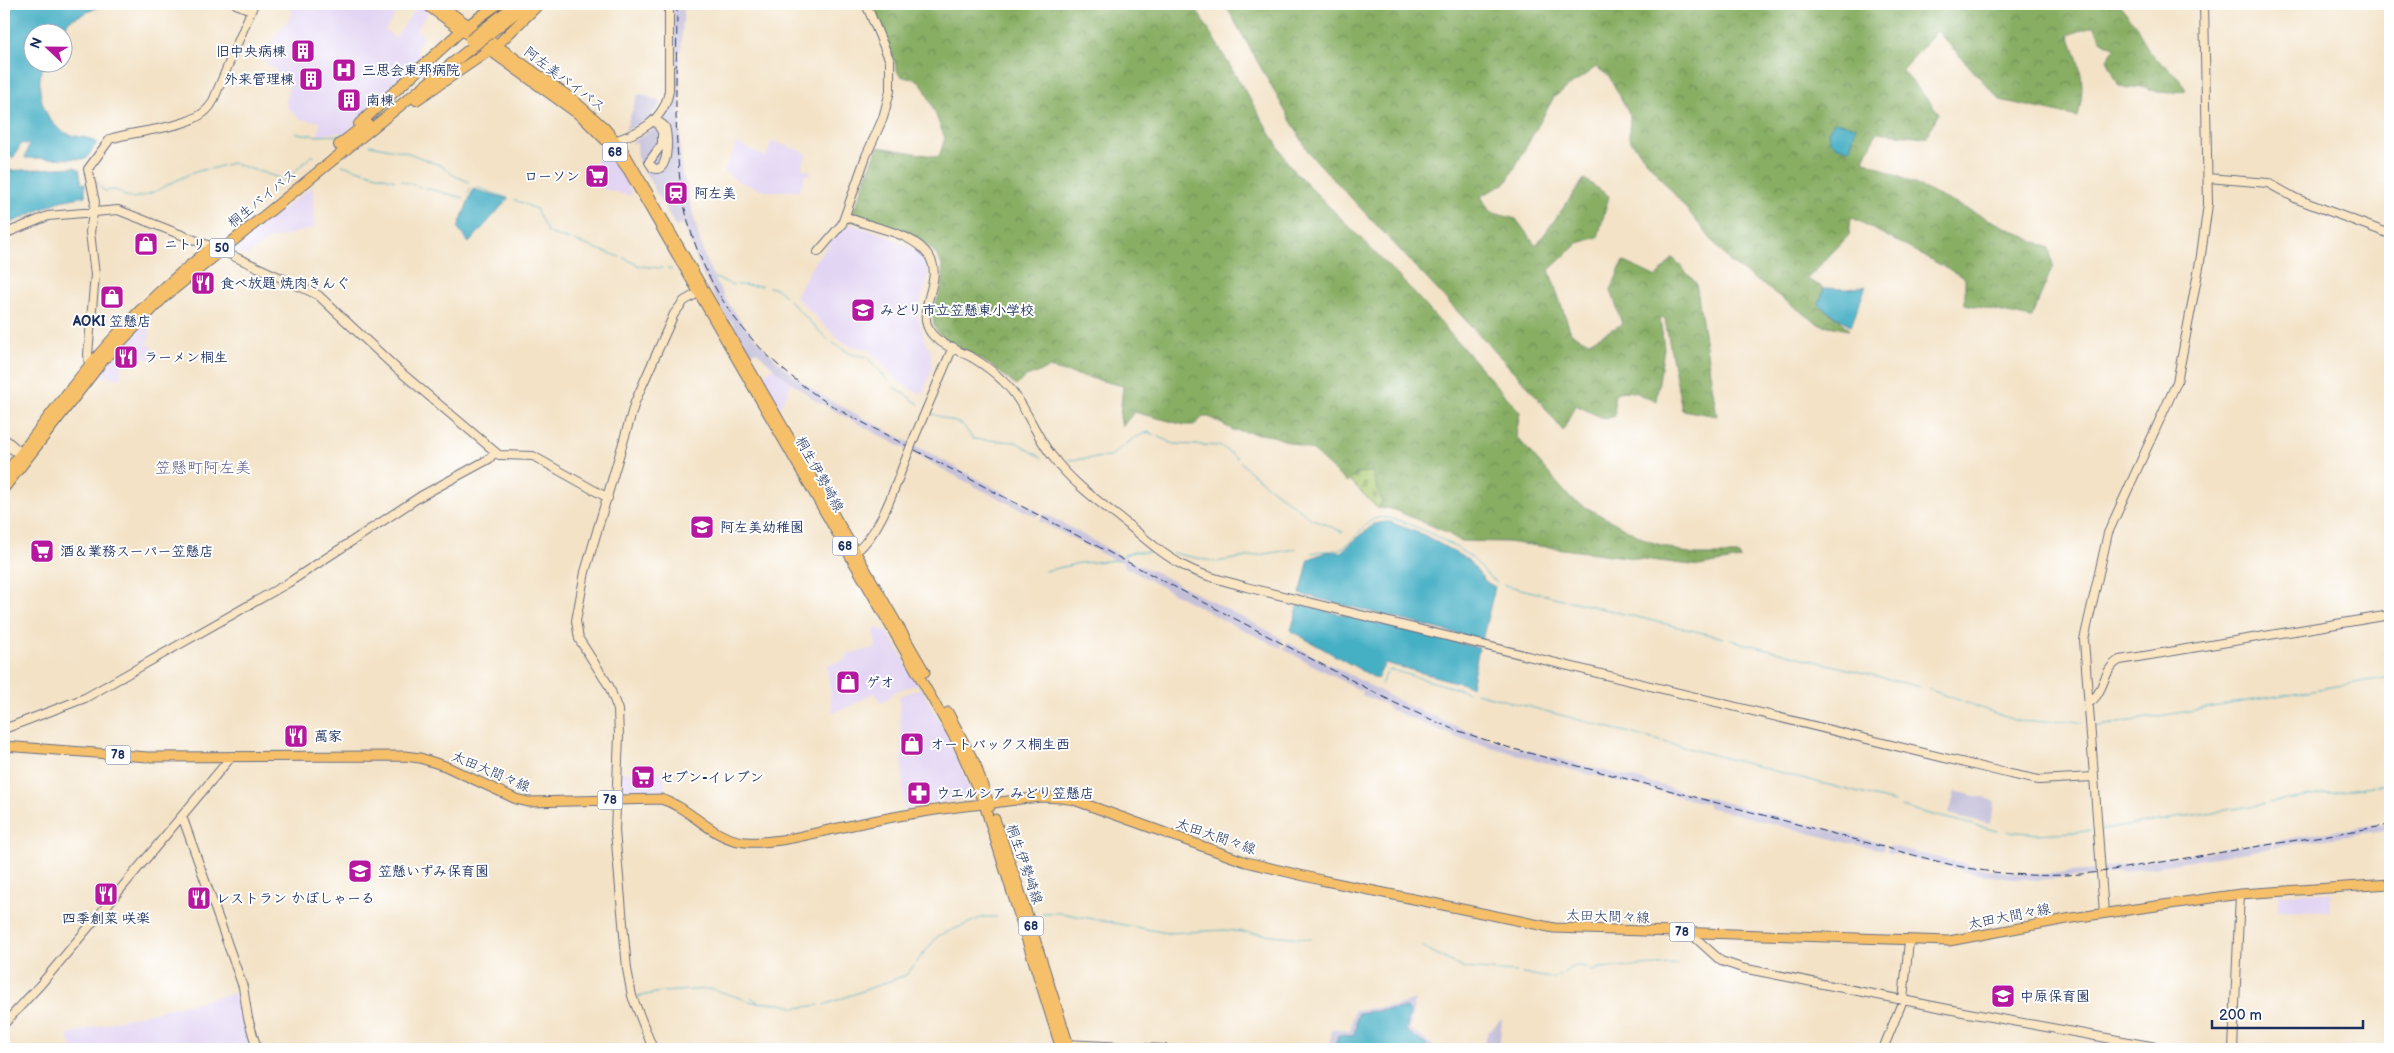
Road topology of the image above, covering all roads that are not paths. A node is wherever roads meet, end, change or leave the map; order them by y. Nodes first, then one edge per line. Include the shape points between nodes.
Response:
1 (236, 4) edge
2 (425, 4) edge
3 (439, 4) edge
4 (498, 4) edge
5 (516, 4) edge
6 (527, 4) edge
7 (539, 4) edge
8 (668, 4) edge
9 (866, 4) edge
10 (2204, 4) edge
11 (253, 7) edge
12 (466, 27) junction
13 (486, 32) junction
14 (473, 42) junction
15 (494, 47) junction
16 (655, 120) junction
17 (349, 136) junction
18 (612, 142) junction
19 (327, 163) junction
20 (2208, 178) junction
21 (94, 211) junction
22 (845, 216) junction
23 (4, 234) edge
24 (2390, 234) edge
25 (216, 248) junction
26 (818, 252) dead end
27 (702, 291) junction
28 (727, 326) joint
29 (953, 347) junction
30 (91, 370) junction
31 (4, 438) edge
32 (4, 444) edge
33 (495, 452) junction
34 (23, 456) junction
35 (4, 476) edge
36 (4, 488) edge
37 (608, 498) junction
38 (856, 552) junction
39 (2390, 615) edge
40 (2088, 703) junction
41 (4, 729) edge
42 (4, 746) edge
43 (232, 756) junction
44 (2093, 777) junction
45 (615, 800) junction
46 (986, 804) junction
47 (182, 816) junction
48 (2390, 884) edge
49 (2240, 894) junction
50 (2104, 913) junction
51 (1689, 932) junction
52 (1909, 941) junction
53 (1903, 1000) junction
54 (4, 1024) edge
55 (1065, 1047) edge
56 (257, 1049) edge
57 (653, 1049) edge
58 (1165, 1049) edge
59 (1883, 1049) edge
60 (2167, 1049) edge
61 (2233, 1049) edge

1 - 11 street
2 - 12 main road, 阿左美バイパス / 68
3 - 12 main road, 阿左美バイパス / 68
4 - 12 highway, 50
5 - 13 highway, 桐生バイパス / 50
6 - 13 highway, 桐生バイパス / 50
7 - 15 highway, 50
8 - 16 street via 669,90 664,107
9 - 22 street via 888,55 891,85 883,118
10 - 20 street
11 - 21 street via 206,112 185,122 112,138 104,145 87,172 95,195
12 - 15 main road, 阿左美バイパス / 68
12 - 17 highway, 50
13 - 14 highway, 桐生バイパス / 50, bridge
14 - 17 highway, 桐生バイパス / 50
14 - 19 highway, 桐生バイパス / 50
15 - 18 main road, 阿左美バイパス / 68 via 584,108
15 - 19 highway, 50
16 - 16 street via 666,130 665,164 658,170 649,162 662,144 662,132
16 - 18 street via 645,128
17 - 25 highway, 桐生バイパス / 50
18 - 27 main road, 阿左美バイパス / 68 via 641,177
19 - 25 highway, 桐生バイパス / 50
20 - 24 street via 2268,183 2297,199
20 - 40 street via 2204,236 2177,382 2108,533 2084,640
21 - 23 street via 48,216
21 - 25 street via 123,211
21 - 30 street via 90,232 95,275
22 - 26 street via 836,233
22 - 29 street via 904,238 919,246 928,256 934,274 926,324 934,337
25 - 30 highway, 桐生バイパス / 50 via 152,299
25 - 33 street via 318,296 397,369
27 - 28 main road, 阿左美バイパス / 68
27 - 37 street via 684,301 674,314 638,395
27 - 46 main road, 桐生伊勢崎線 / 68 via 946,720
28 - 38 main road, 桐生伊勢崎線 / 68
29 - 38 street, bridge via 880,519 865,544
29 - 44 street via 982,364 1008,386 1026,410 1052,457 1080,486 1162,552 1200,573 1246,587 2010,774 2039,780
30 - 34 highway, 桐生バイパス / 50
31 - 34 street
32 - 34 street
33 - 37 street via 501,456 533,456
33 - 41 street via 288,583 85,698
34 - 35 highway, 桐生バイパス / 50
34 - 36 highway, 桐生バイパス / 50
37 - 45 street via 583,580 576,626 579,639 609,686 618,710
38 - 46 main road, 桐生伊勢崎線 / 68 via 963,738 976,765
39 - 40 street via 2120,660 2110,667 2095,698
40 - 44 street
42 - 43 main road, 太田大間々線 / 78 via 139,756
43 - 45 main road, 太田大間々線 / 78 via 405,756 445,766 528,802
43 - 47 street
44 - 50 street
45 - 46 main road, 太田大間々線 / 78 via 661,799 725,837 745,842 762,842 898,816
45 - 57 street via 628,981
46 - 51 main road, 太田大間々線 / 78 via 1034,797 1064,798 1246,862 1521,923 1554,928
46 - 55 main road, 桐生伊勢崎線 / 68 via 1018,885
47 - 54 street
47 - 56 street via 243,987
48 - 49 main road, 太田大間々線 / 78
49 - 50 main road, 太田大間々線 / 78
49 - 61 street
50 - 52 main road, 太田大間々線 / 78 via 1959,940
51 - 52 main road, 太田大間々線 / 78
51 - 53 street via 1721,961 1742,968
52 - 53 street
53 - 59 street
53 - 60 street
55 - 58 street

